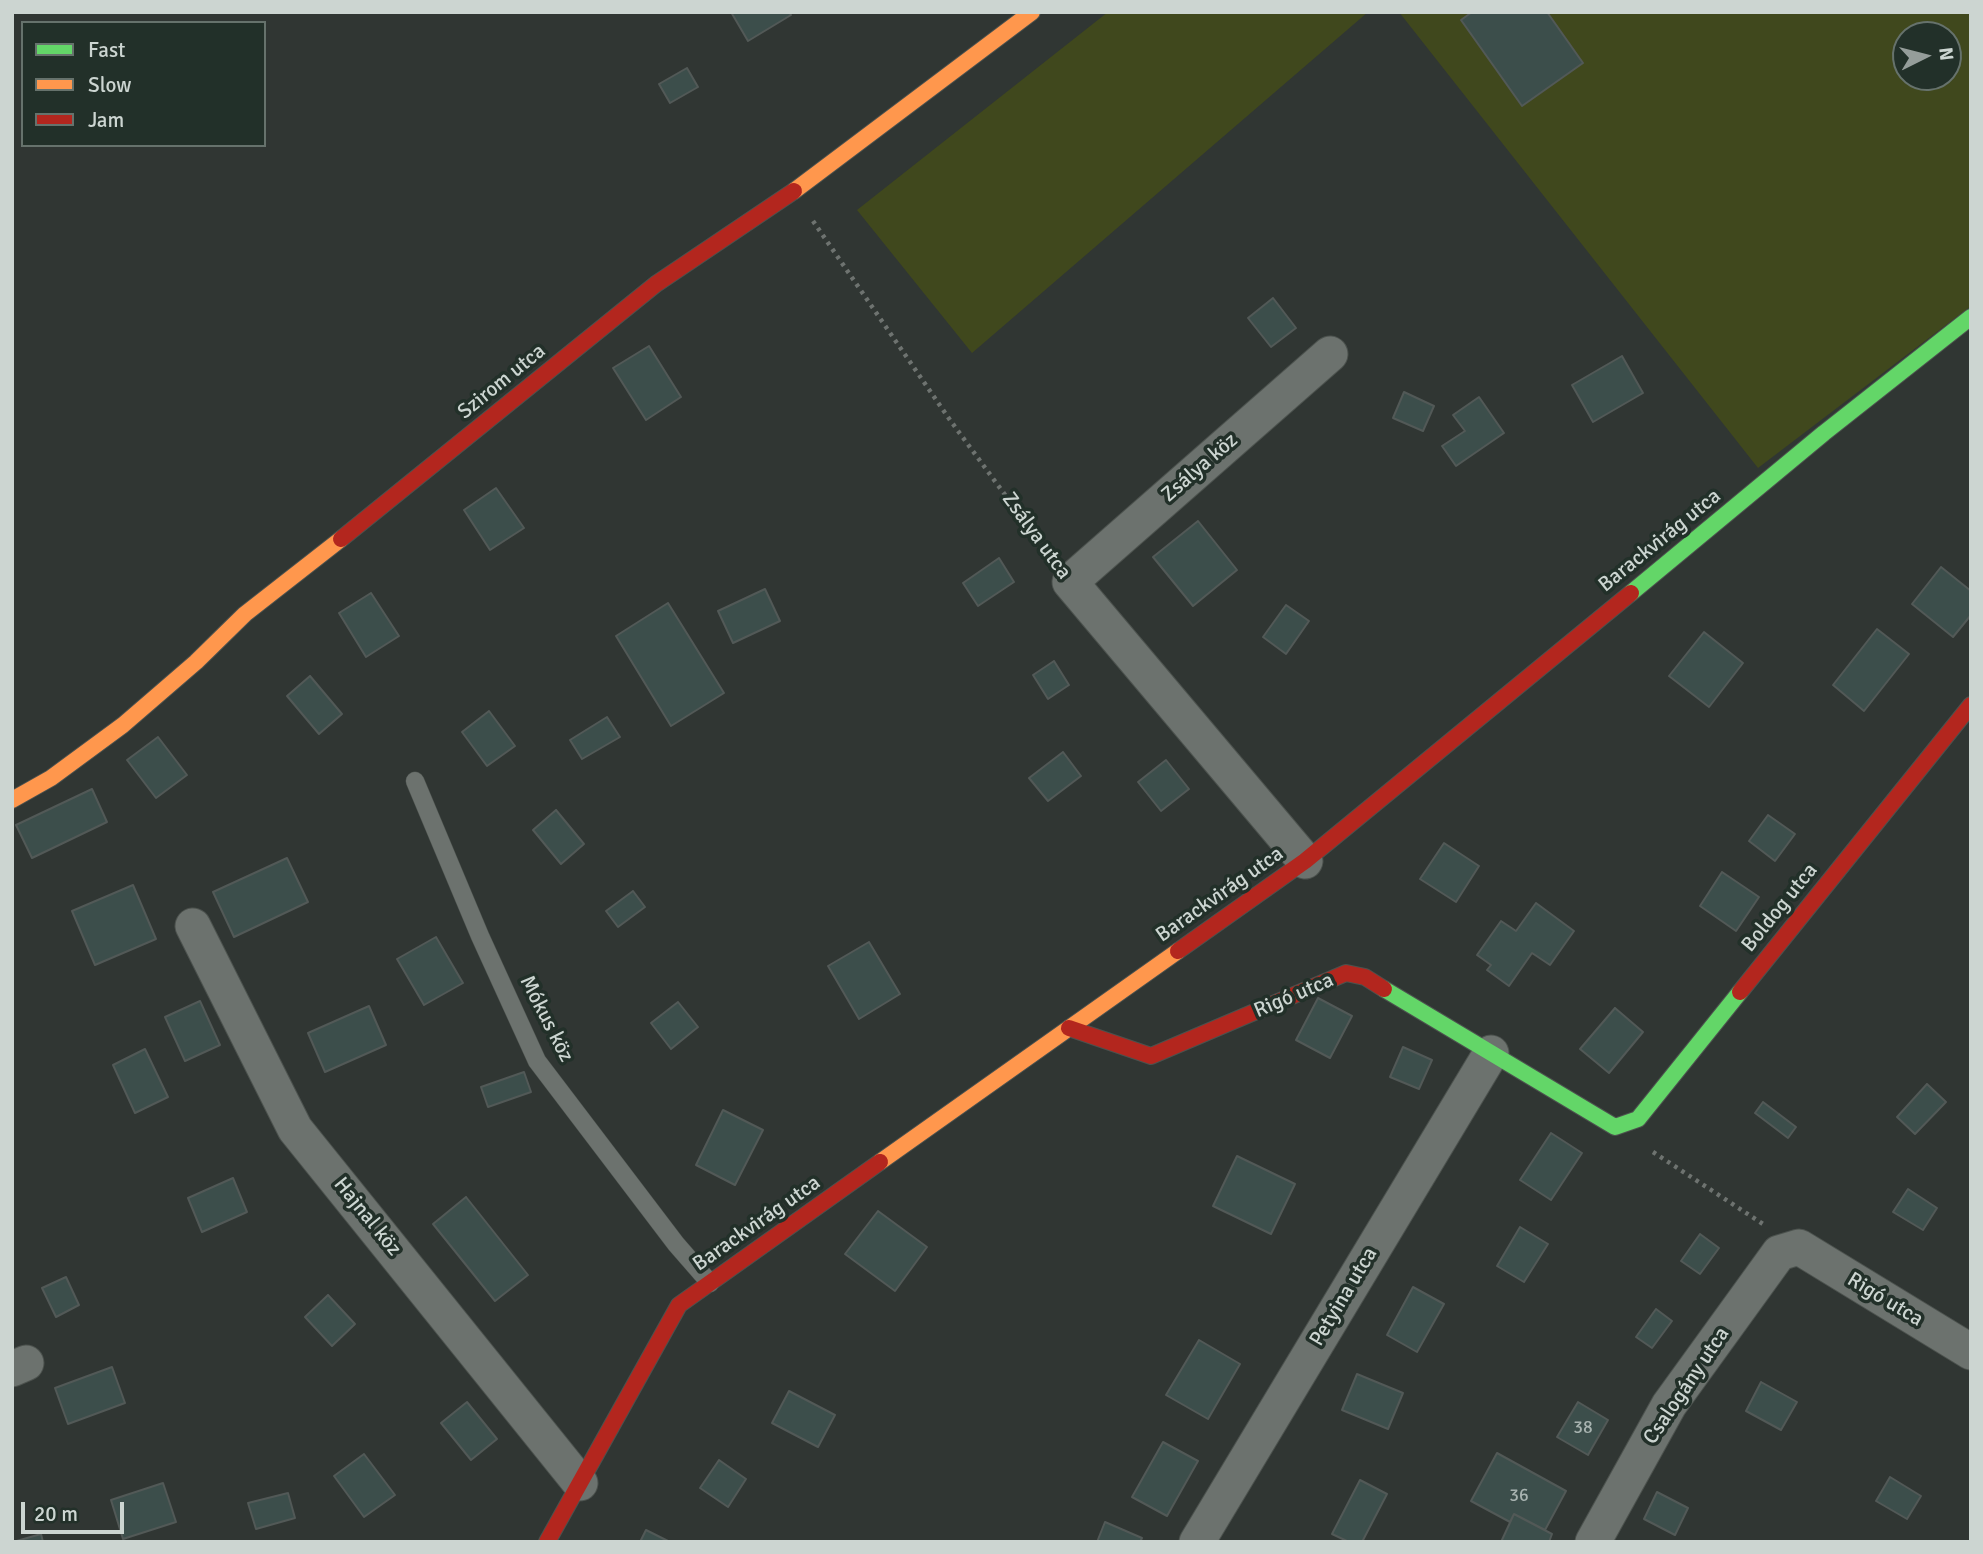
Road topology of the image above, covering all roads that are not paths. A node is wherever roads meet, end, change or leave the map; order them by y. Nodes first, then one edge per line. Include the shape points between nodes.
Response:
1 (1032, 12) edge
2 (1971, 317) edge
3 (1330, 354) dead end
4 (1070, 582) joint
5 (1971, 705) edge
6 (415, 781) dead end
7 (12, 800) edge
8 (1305, 861) junction
9 (193, 926) dead end
10 (1069, 1028) junction
11 (1491, 1053) junction
12 (1615, 1126) joint
13 (1799, 1247) joint
14 (710, 1283) junction
15 (1971, 1352) edge
16 (580, 1483) junction
17 (547, 1542) edge
18 (1197, 1542) edge
19 (1593, 1542) edge

1 - 7 street, Szirom utca via 793,192 656,284 245,614 123,725 51,778
2 - 8 street, Barackvirág utca
3 - 4 street, Zsálya köz
4 - 8 street, Zsálya utca
5 - 12 street, Boldog utca via 1637,1119
6 - 14 lane, Mókus köz via 537,1061
8 - 10 street, Barackvirág utca
9 - 16 street, Hajnal köz via 295,1129
10 - 11 street, Rigó utca via 1151,1056 1346,973 1365,977
10 - 14 street, Barackvirág utca
11 - 12 street, Rigó utca
11 - 18 street, Petyina utca
13 - 15 street, Rigó utca
13 - 19 street, Csalogány utca via 1779,1253 1669,1405
14 - 16 street, Barackvirág utca via 679,1305
16 - 17 street, Barackvirág utca

